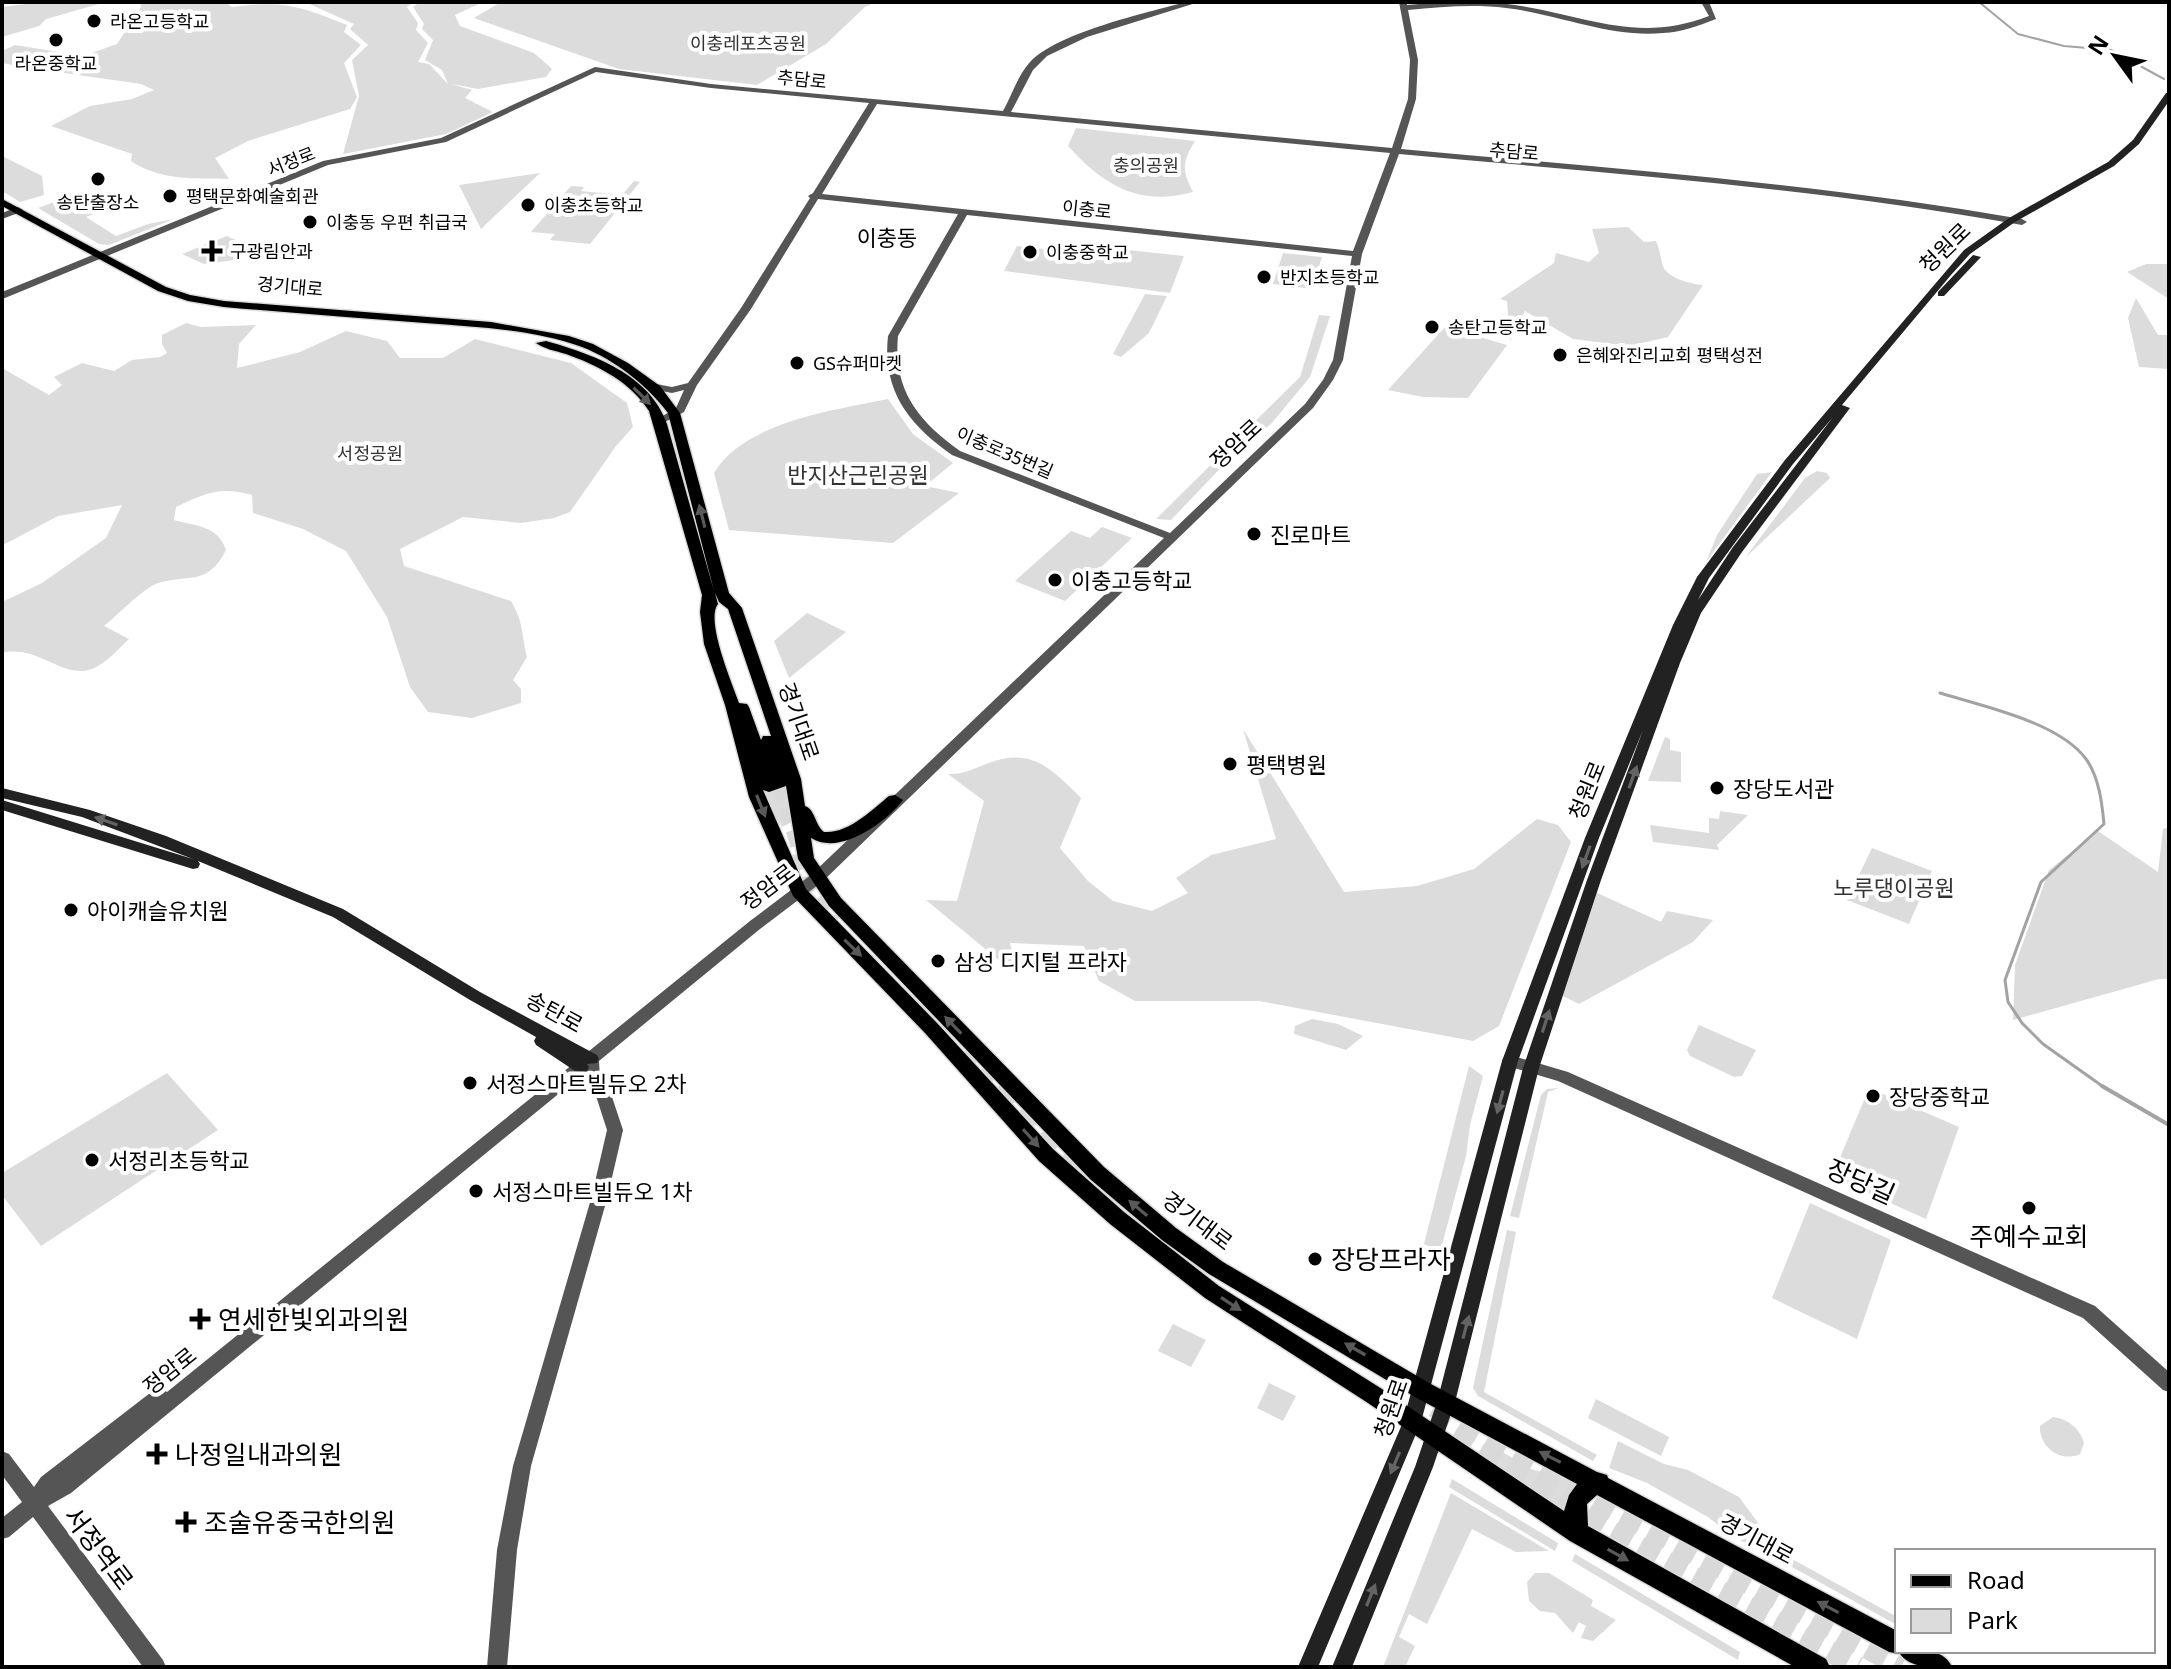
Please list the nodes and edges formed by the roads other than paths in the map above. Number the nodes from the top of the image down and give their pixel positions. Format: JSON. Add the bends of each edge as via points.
{"nodes":[{"id":1,"x":1195,"y":2,"type":"edge"},
{"id":2,"x":1705,"y":2,"type":"edge"},
{"id":3,"x":1403,"y":5,"type":"edge"},
{"id":4,"x":595,"y":69,"type":"joint"},
{"id":5,"x":2169,"y":95,"type":"edge"},
{"id":6,"x":874,"y":102,"type":"junction"},
{"id":7,"x":2169,"y":110,"type":"edge"},
{"id":8,"x":1006,"y":114,"type":"junction"},
{"id":9,"x":1395,"y":153,"type":"junction"},
{"id":10,"x":813,"y":196,"type":"junction"},
{"id":11,"x":2,"y":202,"type":"edge"},
{"id":12,"x":1922,"y":208,"type":"junction"},
{"id":13,"x":964,"y":212,"type":"junction"},
{"id":14,"x":7,"y":213,"type":"edge"},
{"id":15,"x":1976,"y":213,"type":"junction"},
{"id":16,"x":2017,"y":220,"type":"junction"},
{"id":17,"x":1990,"y":236,"type":"junction"},
{"id":18,"x":1357,"y":254,"type":"junction"},
{"id":19,"x":94,"y":258,"type":"junction"},
{"id":20,"x":2,"y":284,"type":"edge"},
{"id":21,"x":14,"y":291,"type":"junction"},
{"id":22,"x":2,"y":296,"type":"edge"},
{"id":23,"x":692,"y":385,"type":"junction"},
{"id":24,"x":651,"y":386,"type":"junction"},
{"id":25,"x":674,"y":413,"type":"junction"},
{"id":26,"x":661,"y":420,"type":"junction"},
{"id":27,"x":1171,"y":537,"type":"junction"},
{"id":28,"x":715,"y":594,"type":"junction"},
{"id":29,"x":781,"y":783,"type":"junction"},
{"id":30,"x":4,"y":799,"type":"edge"},
{"id":31,"x":895,"y":800,"type":"junction"},
{"id":32,"x":817,"y":878,"type":"junction"},
{"id":33,"x":799,"y":892,"type":"junction"},
{"id":34,"x":582,"y":1060,"type":"junction"},
{"id":35,"x":1510,"y":1061,"type":"junction"},
{"id":36,"x":1531,"y":1068,"type":"junction"},
{"id":37,"x":2169,"y":1384,"type":"edge"},
{"id":38,"x":1422,"y":1390,"type":"junction"},
{"id":39,"x":1446,"y":1402,"type":"junction"},
{"id":40,"x":1412,"y":1422,"type":"junction"},
{"id":41,"x":1435,"y":1437,"type":"junction"},
{"id":42,"x":2,"y":1460,"type":"edge"},
{"id":43,"x":1599,"y":1482,"type":"junction"},
{"id":44,"x":34,"y":1504,"type":"junction"},
{"id":45,"x":2,"y":1530,"type":"edge"},
{"id":46,"x":1578,"y":1533,"type":"junction"},
{"id":47,"x":1895,"y":1643,"type":"edge"},
{"id":48,"x":1914,"y":1653,"type":"edge"},
{"id":49,"x":156,"y":1667,"type":"edge"},
{"id":50,"x":497,"y":1667,"type":"edge"},
{"id":51,"x":1308,"y":1667,"type":"edge"},
{"id":52,"x":1342,"y":1667,"type":"edge"},
{"id":53,"x":1818,"y":1667,"type":"edge"},
{"id":54,"x":1940,"y":1667,"type":"edge"}],
"edges":[{"from":1,"to":8,"type":"street","via":[[1116,24],[1034,63]]},
{"from":2,"to":3,"type":"street","via":[[1713,17],[1654,33],[1508,6]]},
{"from":3,"to":9,"type":"street","via":[[1414,60],[1412,99]]},
{"from":4,"to":6,"type":"street","name":"추담로","via":[[653,80]]},
{"from":4,"to":19,"type":"street","name":"서정로","via":[[443,140],[326,163]]},
{"from":5,"to":16,"type":"main road","name":"청원로","via":[[2136,142],[2111,164]]},
{"from":6,"to":8,"type":"street","name":"추담로"},
{"from":6,"to":10,"type":"street"},
{"from":7,"to":16,"type":"main road","name":"청원로","via":[[2126,161]]},
{"from":8,"to":9,"type":"street","name":"추담로"},
{"from":9,"to":12,"type":"street","name":"추담로"},
{"from":9,"to":15,"type":"street","name":"추담로","via":[[1834,194]]},
{"from":9,"to":18,"type":"street","name":"정암로"},
{"from":10,"to":13,"type":"street","name":"이충로"},
{"from":10,"to":23,"type":"street","via":[[746,309]]},
{"from":11,"to":14,"type":"main road","name":"경기대로"},
{"from":12,"to":16,"type":"street","name":"추담로"},
{"from":12,"to":17,"type":"street","via":[[1977,221]]},
{"from":13,"to":18,"type":"street","name":"이충로"},
{"from":13,"to":27,"type":"street","name":"이충로35번길","via":[[893,336],[892,375],[917,421],[956,453]]},
{"from":14,"to":19,"type":"main road","name":"경기대로"},
{"from":15,"to":16,"type":"street","name":"추담로"},
{"from":15,"to":16,"type":"street"},
{"from":16,"to":17,"type":"main road","name":"청원로"},
{"from":36,"to":16,"type":"main road","name":"청원로","one_way":true,"via":[[1594,880],[1695,613],[1846,407],[1928,308]]},
{"from":17,"to":35,"type":"main road","name":"청원로","one_way":true,"via":[[1948,273],[1844,395],[1703,577],[1592,838]]},
{"from":18,"to":27,"type":"street","name":"정암로","via":[[1338,360],[1328,380],[1302,412]]},
{"from":19,"to":21,"type":"street","name":"서정로"},
{"from":19,"to":24,"type":"main road","name":"경기대로","via":[[171,293],[214,303],[491,325],[565,338],[615,359]]},
{"from":19,"to":26,"type":"main road","name":"경기대로","one_way":true,"via":[[142,291],[198,308],[541,342],[613,372],[651,404]]},
{"from":20,"to":21,"type":"street"},
{"from":21,"to":22,"type":"street","name":"서정로"},
{"from":23,"to":24,"type":"street","via":[[672,390]]},
{"from":23,"to":25,"type":"street"},
{"from":24,"to":25,"type":"main road","name":"경기대로"},
{"from":25,"to":26,"type":"street"},
{"from":28,"to":25,"type":"main road","name":"경기대로","one_way":true},
{"from":26,"to":28,"type":"main road","name":"경기대로"},
{"from":27,"to":31,"type":"street","name":"정암로"},
{"from":28,"to":29,"type":"main road","name":"경기대로","via":[[725,657]]},
{"from":28,"to":29,"type":"main road","name":"경기대로","via":[[735,608]]},
{"from":28,"to":33,"type":"main road","name":"경기대로","one_way":true,"via":[[707,612],[711,644],[757,797]]},
{"from":29,"to":31,"type":"main road","via":[[812,831],[824,838],[852,833]]},
{"from":29,"to":32,"type":"main road","name":"경기대로"},
{"from":30,"to":34,"type":"main road","name":"송탄로","via":[[289,900],[469,1003]]},
{"from":31,"to":32,"type":"street","name":"정암로"},
{"from":32,"to":33,"type":"street","name":"정암로"},
{"from":38,"to":32,"type":"main road","name":"경기대로","one_way":true,"via":[[1216,1268],[1169,1234],[1097,1173]]},
{"from":33,"to":34,"type":"street","name":"정암로"},
{"from":33,"to":40,"type":"main road","name":"경기대로","one_way":true,"via":[[1046,1155],[1117,1218],[1212,1292]]},
{"from":34,"to":44,"type":"street","name":"정암로","via":[[64,1487]]},
{"from":34,"to":50,"type":"street","name":"송탄로","via":[[603,1094],[615,1130],[522,1466],[507,1550]]},
{"from":35,"to":36,"type":"street","name":"장당길"},
{"from":35,"to":38,"type":"main road","name":"청원로","one_way":true},
{"from":36,"to":37,"type":"street","name":"장당길","via":[[1562,1076],[2089,1312]]},
{"from":39,"to":36,"type":"main road","name":"청원로","one_way":true},
{"from":38,"to":39,"type":"main road","name":"경기대로"},
{"from":38,"to":40,"type":"main road","name":"청원로"},
{"from":39,"to":41,"type":"main road","name":"청원로"},
{"from":43,"to":39,"type":"main road","name":"경기대로","one_way":true},
{"from":40,"to":41,"type":"main road","name":"경기대로"},
{"from":40,"to":51,"type":"main road","name":"청원로","one_way":true},
{"from":41,"to":46,"type":"main road","name":"경기대로"},
{"from":52,"to":41,"type":"main road","name":"청원로","one_way":true},
{"from":42,"to":44,"type":"street","name":"서정역로"},
{"from":43,"to":46,"type":"main road","via":[[1585,1488],[1576,1501]]},
{"from":47,"to":43,"type":"main road","name":"경기대로","one_way":true},
{"from":44,"to":45,"type":"street","name":"정암로"},
{"from":44,"to":49,"type":"street","name":"서정역로"},
{"from":46,"to":53,"type":"main road","name":"경기대로","one_way":true},
{"from":48,"to":54,"type":"main road"}]}
